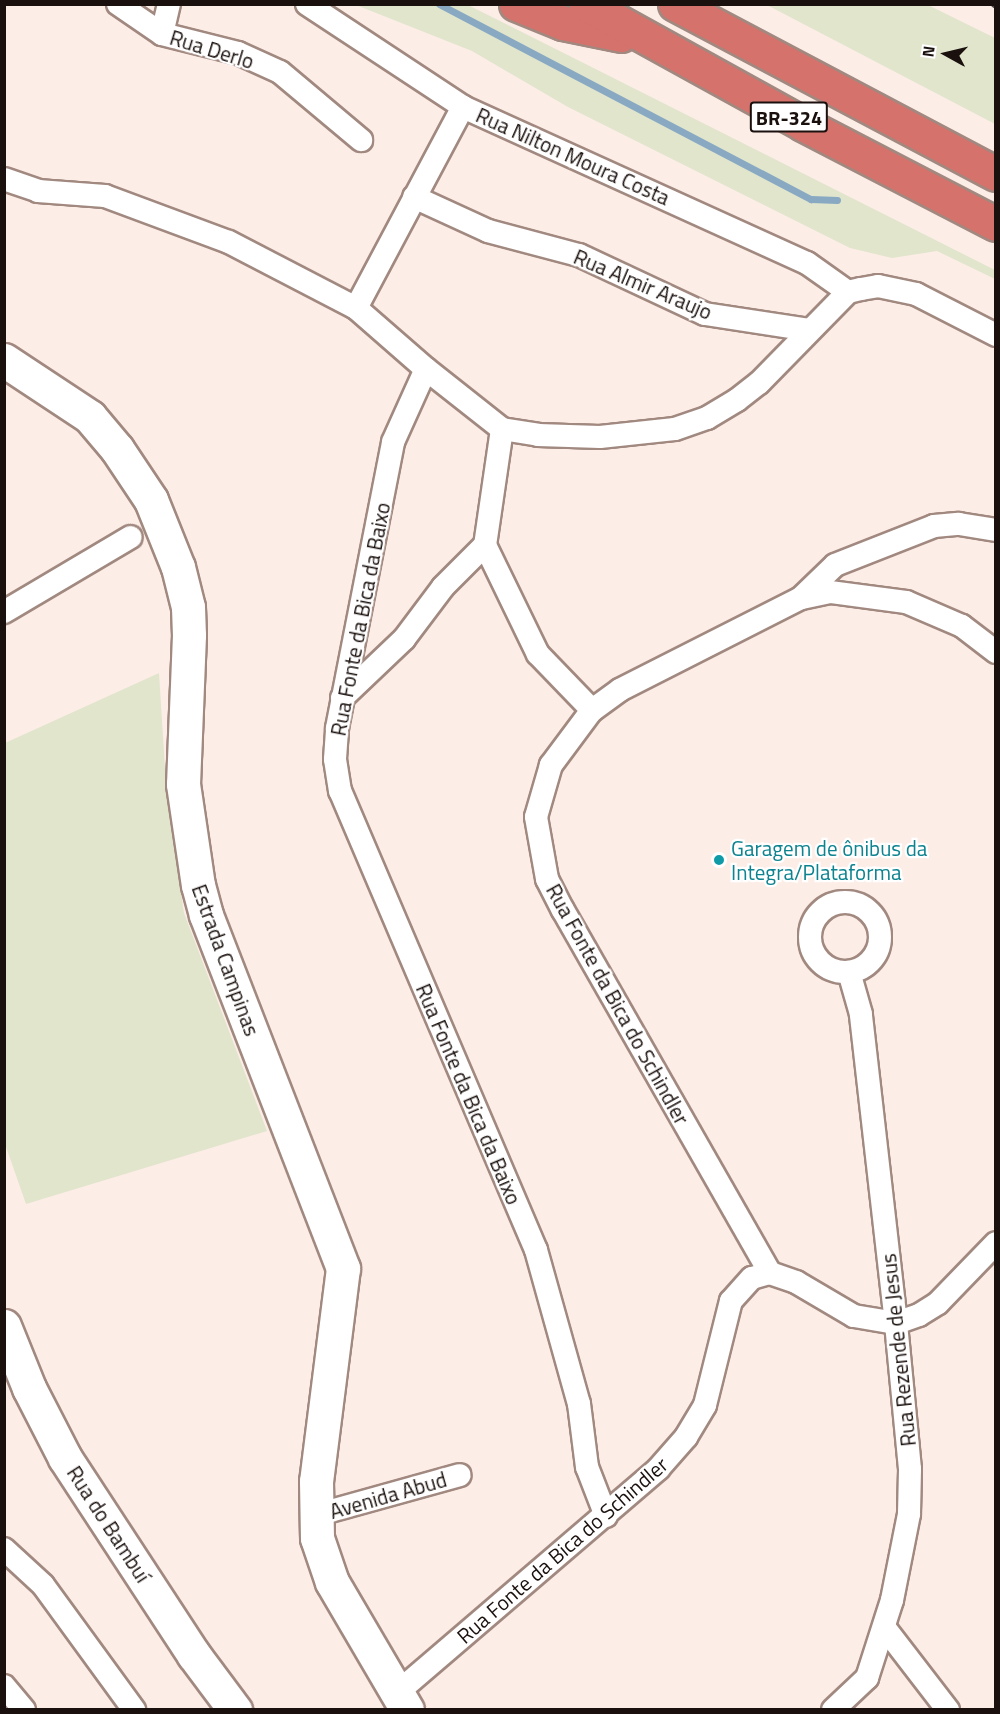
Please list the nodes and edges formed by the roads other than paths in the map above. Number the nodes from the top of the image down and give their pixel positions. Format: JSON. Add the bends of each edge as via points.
{"nodes":[{"id":1,"x":118,"y":4,"type":"edge"},
{"id":2,"x":169,"y":4,"type":"edge"},
{"id":3,"x":307,"y":4,"type":"edge"},
{"id":4,"x":516,"y":4,"type":"edge"},
{"id":5,"x":586,"y":4,"type":"edge"},
{"id":6,"x":675,"y":4,"type":"edge"},
{"id":7,"x":162,"y":34,"type":"junction"},
{"id":8,"x":651,"y":42,"type":"junction"},
{"id":9,"x":463,"y":107,"type":"junction"},
{"id":10,"x":361,"y":140,"type":"dead end"},
{"id":11,"x":996,"y":174,"type":"edge"},
{"id":12,"x":4,"y":179,"type":"edge"},
{"id":13,"x":414,"y":197,"type":"junction"},
{"id":14,"x":996,"y":224,"type":"edge"},
{"id":15,"x":848,"y":292,"type":"junction"},
{"id":16,"x":356,"y":308,"type":"junction"},
{"id":17,"x":809,"y":330,"type":"junction"},
{"id":18,"x":996,"y":335,"type":"edge"},
{"id":19,"x":4,"y":360,"type":"edge"},
{"id":20,"x":426,"y":369,"type":"junction"},
{"id":21,"x":502,"y":429,"type":"junction"},
{"id":22,"x":996,"y":530,"type":"edge"},
{"id":23,"x":130,"y":537,"type":"dead end"},
{"id":24,"x":485,"y":545,"type":"junction"},
{"id":25,"x":801,"y":598,"type":"junction"},
{"id":26,"x":4,"y":612,"type":"edge"},
{"id":27,"x":996,"y":652,"type":"edge"},
{"id":28,"x":342,"y":698,"type":"junction"},
{"id":29,"x":591,"y":710,"type":"junction"},
{"id":30,"x":849,"y":972,"type":"dead end"},
{"id":31,"x":996,"y":1243,"type":"edge"},
{"id":32,"x":770,"y":1273,"type":"junction"},
{"id":33,"x":896,"y":1323,"type":"junction"},
{"id":34,"x":4,"y":1326,"type":"edge"},
{"id":35,"x":460,"y":1475,"type":"dead end"},
{"id":36,"x":316,"y":1515,"type":"junction"},
{"id":37,"x":606,"y":1516,"type":"junction"},
{"id":38,"x":4,"y":1549,"type":"edge"},
{"id":39,"x":884,"y":1627,"type":"junction"},
{"id":40,"x":4,"y":1686,"type":"edge"},
{"id":41,"x":402,"y":1701,"type":"edge"},
{"id":42,"x":24,"y":1710,"type":"edge"},
{"id":43,"x":134,"y":1710,"type":"edge"},
{"id":44,"x":235,"y":1710,"type":"edge"},
{"id":45,"x":832,"y":1710,"type":"edge"},
{"id":46,"x":948,"y":1710,"type":"edge"}],
"edges":[{"from":1,"to":7,"type":"street","name":"Rua Derlo"},
{"from":2,"to":7,"type":"street"},
{"from":3,"to":9,"type":"street","name":"Rua Nilton Moura Costa"},
{"from":4,"to":8,"type":"highway","via":[[563,23]]},
{"from":5,"to":8,"type":"highway","number":"BR-324"},
{"from":6,"to":11,"type":"highway","number":"BR-324"},
{"from":7,"to":10,"type":"street","name":"Rua Derlo","via":[[238,53],[280,72]]},
{"from":8,"to":14,"type":"highway","number":"BR-324"},
{"from":9,"to":13,"type":"street"},
{"from":9,"to":15,"type":"street","name":"Rua Nilton Moura Costa","via":[[807,263]]},
{"from":12,"to":16,"type":"street","via":[[38,191],[105,196],[209,234]]},
{"from":13,"to":16,"type":"street"},
{"from":13,"to":17,"type":"street","name":"Rua Almir Araujo","via":[[488,231],[579,255],[705,314]]},
{"from":15,"to":17,"type":"street"},
{"from":15,"to":18,"type":"street","via":[[878,286],[897,288]]},
{"from":16,"to":20,"type":"street"},
{"from":17,"to":21,"type":"street","via":[[759,383],[737,400],[707,418],[675,429],[600,437],[538,435]]},
{"from":19,"to":36,"type":"main road","name":"Estrada Campinas","via":[[90,417],[151,500],[178,567],[189,635],[183,784],[198,885],[206,915],[343,1268]]},
{"from":20,"to":21,"type":"street"},
{"from":20,"to":28,"type":"street","name":"Rua Fonte da Bica da Baixo","via":[[393,442]]},
{"from":21,"to":24,"type":"street"},
{"from":22,"to":25,"type":"street","via":[[959,524],[934,526],[835,565]]},
{"from":23,"to":26,"type":"street"},
{"from":24,"to":28,"type":"street","via":[[443,587],[404,639]]},
{"from":24,"to":29,"type":"street","via":[[538,654]]},
{"from":25,"to":27,"type":"street","name":"Rua Fonte da Bica do Schindler","via":[[830,592],[906,602],[962,626]]},
{"from":25,"to":29,"type":"street","name":"Rua Fonte da Bica do Schindler","via":[[621,690]]},
{"from":28,"to":37,"type":"street","name":"Rua Fonte da Bica da Baixo","via":[[335,759],[340,791],[536,1250],[579,1404],[587,1467]]},
{"from":29,"to":32,"type":"street","name":"Rua Fonte da Bica do Schindler","via":[[562,747],[543,787],[536,818],[547,879]]},
{"from":30,"to":33,"type":"street","name":"Rua Rezende de Jesus","via":[[861,1014]]},
{"from":31,"to":33,"type":"street","via":[[938,1303],[919,1316]]},
{"from":32,"to":33,"type":"street","via":[[796,1282],[854,1316]]},
{"from":32,"to":37,"type":"street","name":"Rua Fonte da Bica do Schindler","via":[[752,1278],[731,1301],[705,1405],[686,1437]]},
{"from":33,"to":39,"type":"street","name":"Rua Rezende de Jesus","via":[[910,1469],[909,1515]]},
{"from":34,"to":44,"type":"main road","name":"Rua do Bambuí","via":[[29,1388],[65,1458],[194,1655]]},
{"from":35,"to":36,"type":"street","name":"Avenida Abud"},
{"from":36,"to":41,"type":"main road","name":"Estrada Campinas","via":[[317,1538],[332,1582]]},
{"from":37,"to":41,"type":"street","name":"Rua Fonte da Bica do Schindler"},
{"from":38,"to":43,"type":"street","via":[[42,1586]]},
{"from":39,"to":45,"type":"street","name":"Rua Rezende de Jesus","via":[[867,1678]]},
{"from":39,"to":46,"type":"street"},
{"from":40,"to":42,"type":"street"}]}
